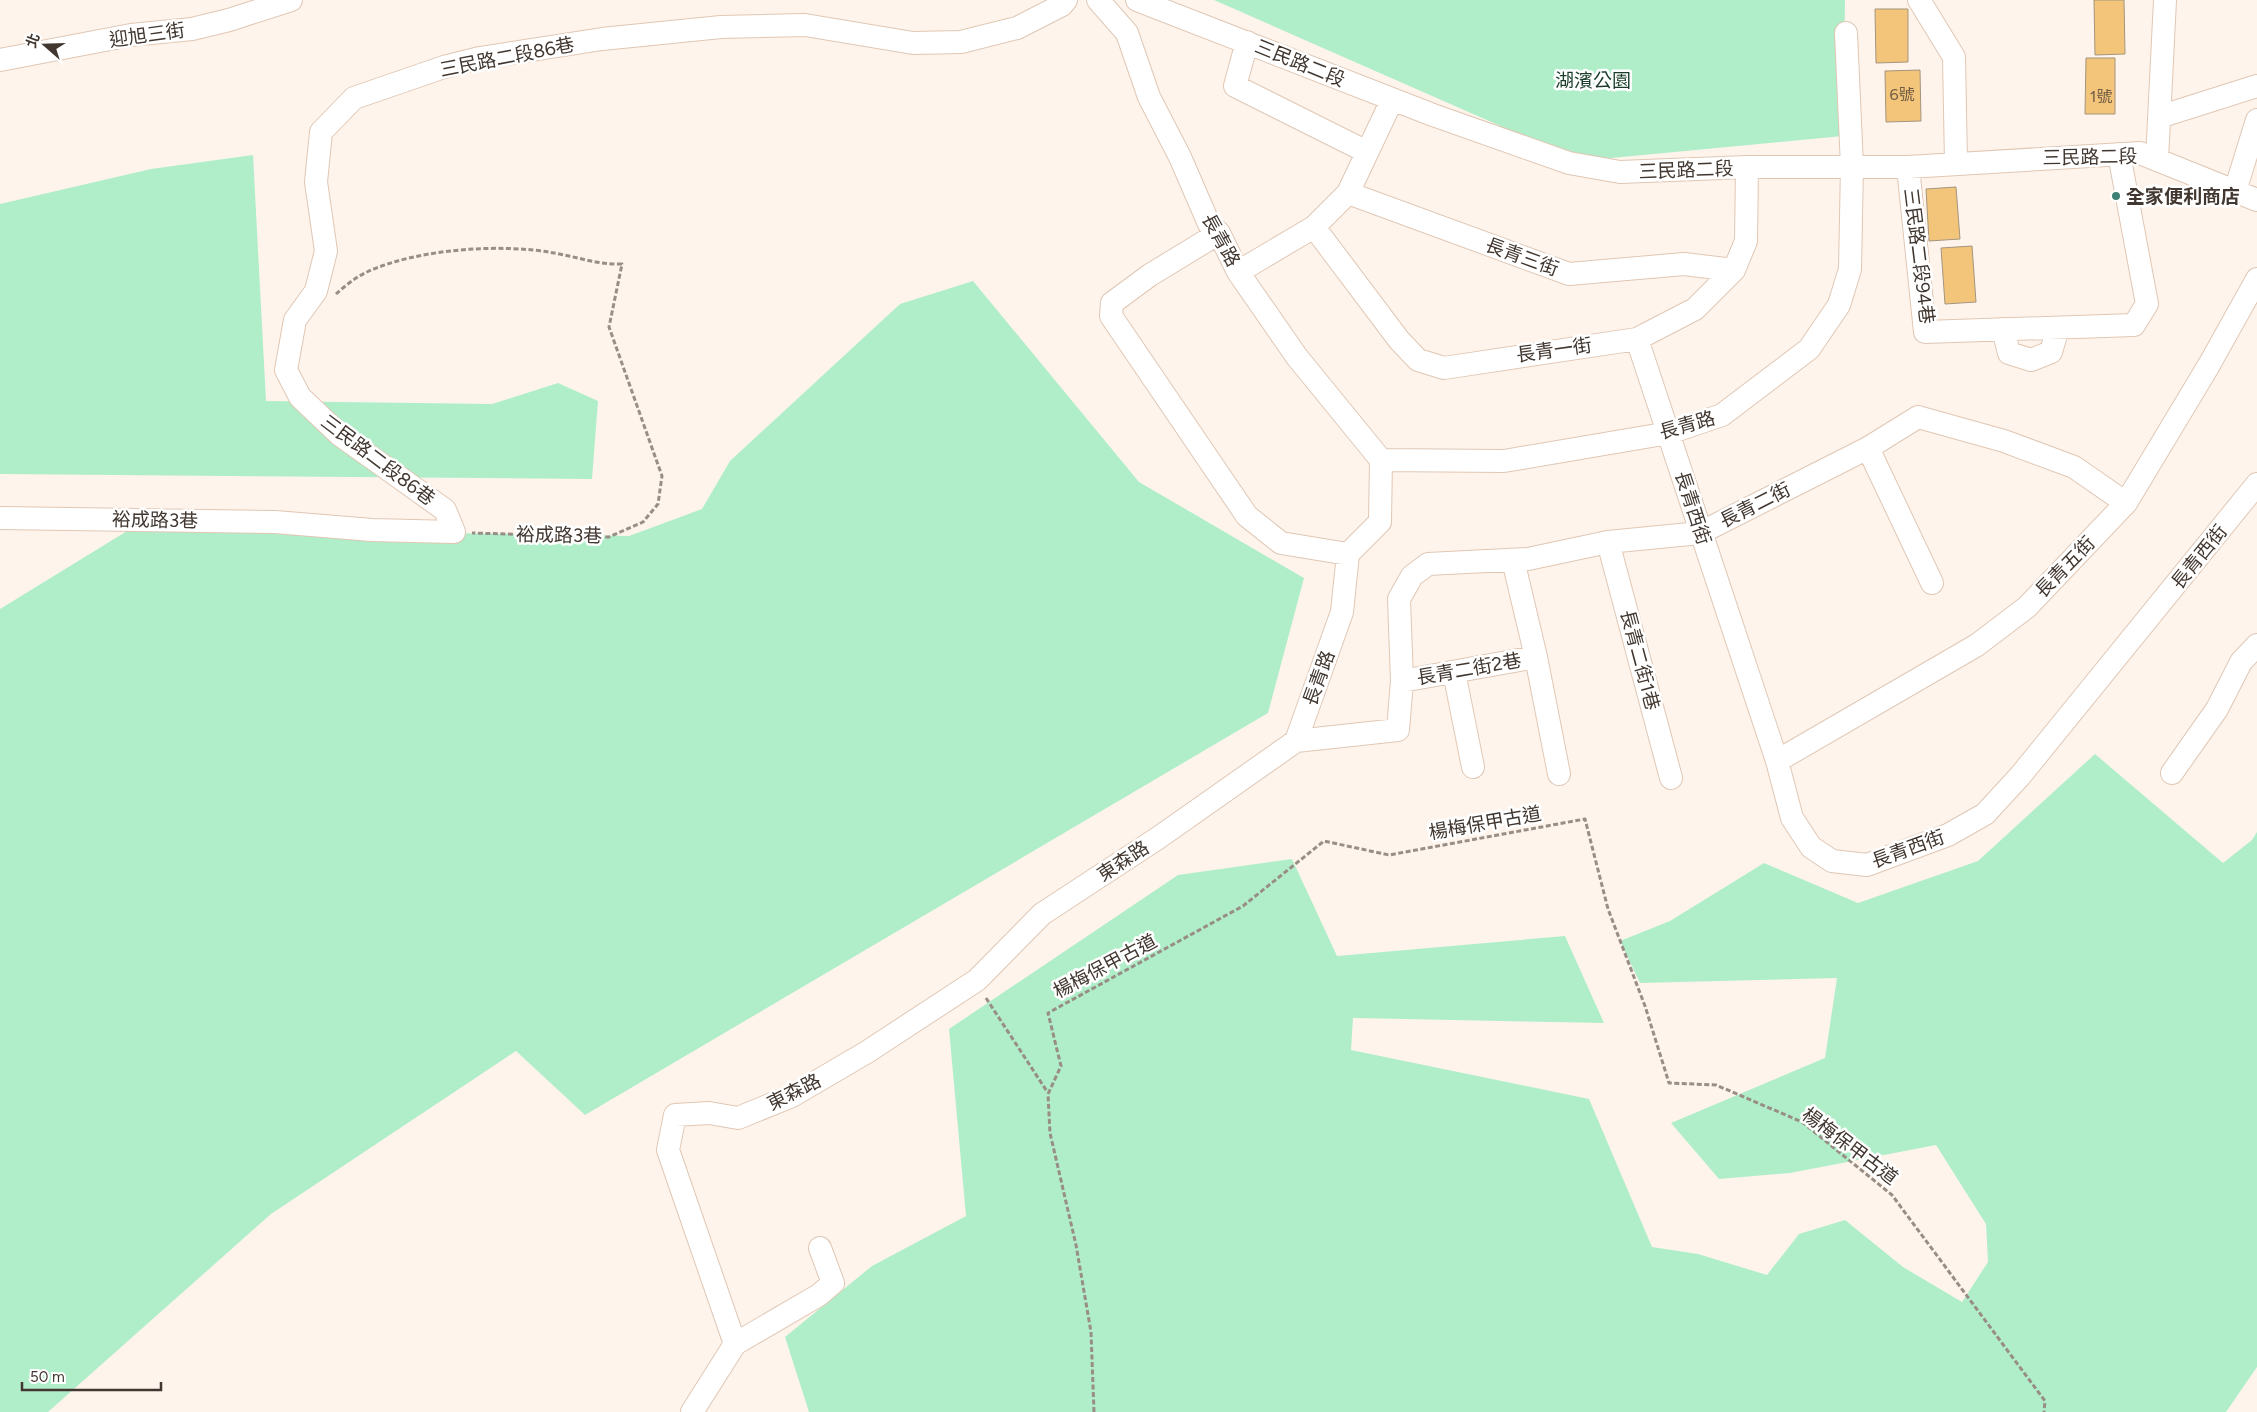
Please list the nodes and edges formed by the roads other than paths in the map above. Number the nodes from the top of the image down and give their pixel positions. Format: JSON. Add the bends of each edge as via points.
{"nodes":[{"id":1,"x":291,"y":0,"type":"edge"},
{"id":2,"x":1066,"y":0,"type":"edge"},
{"id":3,"x":1098,"y":0,"type":"edge"},
{"id":4,"x":1137,"y":0,"type":"edge"},
{"id":5,"x":1918,"y":0,"type":"edge"},
{"id":6,"x":2164,"y":0,"type":"edge"},
{"id":7,"x":1846,"y":33,"type":"dead end"},
{"id":8,"x":1248,"y":42,"type":"junction"},
{"id":9,"x":0,"y":60,"type":"edge"},
{"id":10,"x":2257,"y":86,"type":"edge"},
{"id":11,"x":1392,"y":100,"type":"junction"},
{"id":12,"x":2159,"y":117,"type":"junction"},
{"id":13,"x":2257,"y":120,"type":"edge"},
{"id":14,"x":1367,"y":152,"type":"junction"},
{"id":15,"x":2119,"y":154,"type":"junction"},
{"id":16,"x":2157,"y":160,"type":"junction"},
{"id":17,"x":1956,"y":163,"type":"junction"},
{"id":18,"x":1852,"y":166,"type":"junction"},
{"id":19,"x":1908,"y":167,"type":"junction"},
{"id":20,"x":1747,"y":168,"type":"junction"},
{"id":21,"x":2235,"y":191,"type":"junction"},
{"id":22,"x":1348,"y":193,"type":"junction"},
{"id":23,"x":2257,"y":200,"type":"edge"},
{"id":24,"x":1314,"y":227,"type":"junction"},
{"id":25,"x":1219,"y":233,"type":"junction"},
{"id":26,"x":1734,"y":270,"type":"junction"},
{"id":27,"x":1238,"y":272,"type":"junction"},
{"id":28,"x":2257,"y":279,"type":"edge"},
{"id":29,"x":2058,"y":328,"type":"junction"},
{"id":30,"x":2003,"y":329,"type":"junction"},
{"id":31,"x":1637,"y":339,"type":"junction"},
{"id":32,"x":1669,"y":433,"type":"junction"},
{"id":33,"x":1868,"y":448,"type":"junction"},
{"id":34,"x":1381,"y":460,"type":"junction"},
{"id":35,"x":2257,"y":484,"type":"edge"},
{"id":36,"x":2126,"y":503,"type":"junction"},
{"id":37,"x":0,"y":518,"type":"edge"},
{"id":38,"x":454,"y":532,"type":"joint"},
{"id":39,"x":1700,"y":533,"type":"junction"},
{"id":40,"x":1608,"y":542,"type":"junction"},
{"id":41,"x":1348,"y":554,"type":"junction"},
{"id":42,"x":1512,"y":560,"type":"junction"},
{"id":43,"x":1932,"y":583,"type":"dead end"},
{"id":44,"x":2257,"y":645,"type":"edge"},
{"id":45,"x":1536,"y":657,"type":"junction"},
{"id":46,"x":1454,"y":672,"type":"junction"},
{"id":47,"x":1402,"y":681,"type":"junction"},
{"id":48,"x":1296,"y":741,"type":"junction"},
{"id":49,"x":1777,"y":761,"type":"junction"},
{"id":50,"x":1473,"y":767,"type":"dead end"},
{"id":51,"x":2172,"y":772,"type":"dead end"},
{"id":52,"x":1559,"y":774,"type":"dead end"},
{"id":53,"x":1671,"y":778,"type":"dead end"},
{"id":54,"x":820,"y":1248,"type":"dead end"},
{"id":55,"x":735,"y":1344,"type":"junction"},
{"id":56,"x":692,"y":1412,"type":"edge"}],
"edges":[{"from":1,"to":9,"type":"street","name":"迎旭三街","via":[[192,29],[131,35]]},
{"from":2,"to":38,"type":"street","name":"三民路二段86巷","via":[[1017,28],[961,42],[913,43],[805,26],[722,27],[593,40],[480,58],[354,98],[321,132],[316,182],[326,252],[316,291],[295,320],[286,370],[300,398],[340,436],[444,510]]},
{"from":3,"to":25,"type":"street","name":"長青路","via":[[1127,33],[1149,97],[1209,224]]},
{"from":4,"to":8,"type":"street","name":"三民路二段"},
{"from":5,"to":17,"type":"street","via":[[1954,57]]},
{"from":6,"to":12,"type":"street"},
{"from":7,"to":18,"type":"street","name":"長青路"},
{"from":8,"to":11,"type":"street","name":"三民路二段"},
{"from":8,"to":14,"type":"street","via":[[1235,86]]},
{"from":10,"to":12,"type":"street"},
{"from":11,"to":14,"type":"street"},
{"from":11,"to":20,"type":"street","name":"三民路二段","via":[[1578,164],[1620,172]]},
{"from":12,"to":16,"type":"street"},
{"from":13,"to":21,"type":"street"},
{"from":14,"to":22,"type":"street"},
{"from":15,"to":16,"type":"street","name":"三民路二段","via":[[2140,154]]},
{"from":15,"to":17,"type":"street","name":"三民路二段"},
{"from":15,"to":29,"type":"street","name":"三民路二段94巷","via":[[2147,304],[2134,325]]},
{"from":16,"to":21,"type":"street","name":"三民路二段"},
{"from":17,"to":19,"type":"street","name":"三民路二段"},
{"from":18,"to":19,"type":"street","name":"三民路二段"},
{"from":18,"to":20,"type":"street","name":"三民路二段"},
{"from":18,"to":32,"type":"street","name":"長青路","via":[[1850,268],[1839,305],[1809,349],[1722,415]]},
{"from":19,"to":30,"type":"street","name":"三民路二段94巷","via":[[1925,332]]},
{"from":20,"to":26,"type":"street","name":"長青一街","via":[[1746,241]]},
{"from":21,"to":23,"type":"street","name":"三民路二段"},
{"from":22,"to":24,"type":"street"},
{"from":22,"to":26,"type":"street","name":"長青三街","via":[[1569,274],[1684,264]]},
{"from":24,"to":27,"type":"street"},
{"from":24,"to":31,"type":"street","name":"長青一街","via":[[1399,340],[1418,360],[1444,368]]},
{"from":25,"to":27,"type":"street","name":"長青路"},
{"from":25,"to":41,"type":"street","via":[[1150,275],[1112,303],[1112,316],[1246,516],[1281,543]]},
{"from":26,"to":31,"type":"street","name":"長青一街","via":[[1695,309]]},
{"from":27,"to":34,"type":"street","name":"長青路","via":[[1297,357]]},
{"from":28,"to":36,"type":"street","name":"長青五街"},
{"from":29,"to":30,"type":"street","name":"三民路二段94巷"},
{"from":29,"to":30,"type":"street","via":[[2051,352],[2031,360],[2009,353]]},
{"from":31,"to":32,"type":"street","name":"長青西街"},
{"from":32,"to":34,"type":"street","name":"長青路","via":[[1504,461]]},
{"from":32,"to":39,"type":"street","name":"長青西街"},
{"from":33,"to":36,"type":"street","name":"長青二街","via":[[1918,416],[2004,441],[2074,467]]},
{"from":33,"to":39,"type":"street","name":"長青二街"},
{"from":33,"to":43,"type":"street"},
{"from":34,"to":41,"type":"street","via":[[1380,522]]},
{"from":35,"to":49,"type":"street","name":"長青西街","via":[[2020,776],[1985,814],[1948,835],[1866,865],[1832,861],[1811,848],[1792,818]]},
{"from":36,"to":49,"type":"street","name":"長青五街","via":[[2027,607],[1977,645]]},
{"from":37,"to":38,"type":"street","name":"裕成路3巷","via":[[275,522],[372,530]]},
{"from":39,"to":40,"type":"street","name":"長青二街"},
{"from":39,"to":49,"type":"street","name":"長青西街"},
{"from":40,"to":42,"type":"street","name":"長青二街","via":[[1528,560]]},
{"from":40,"to":53,"type":"street","name":"長青二街1巷"},
{"from":41,"to":48,"type":"street","name":"長青路","via":[[1342,612]]},
{"from":42,"to":45,"type":"street","name":"長青二街2巷"},
{"from":42,"to":47,"type":"street","name":"長青二街","via":[[1428,564],[1412,576],[1399,599]]},
{"from":44,"to":51,"type":"street","via":[[2241,662],[2217,709]]},
{"from":45,"to":46,"type":"street","name":"長青二街2巷"},
{"from":45,"to":52,"type":"street","name":"長青二街2巷"},
{"from":46,"to":47,"type":"street","name":"長青二街2巷"},
{"from":46,"to":50,"type":"street"},
{"from":47,"to":48,"type":"street","via":[[1398,730]]},
{"from":48,"to":55,"type":"street","name":"東森路","via":[[1042,914],[977,980],[867,1052],[792,1096],[738,1118],[709,1113],[675,1115],[668,1150]]},
{"from":54,"to":55,"type":"street","via":[[833,1283],[819,1295]]},
{"from":55,"to":56,"type":"street"}]}
